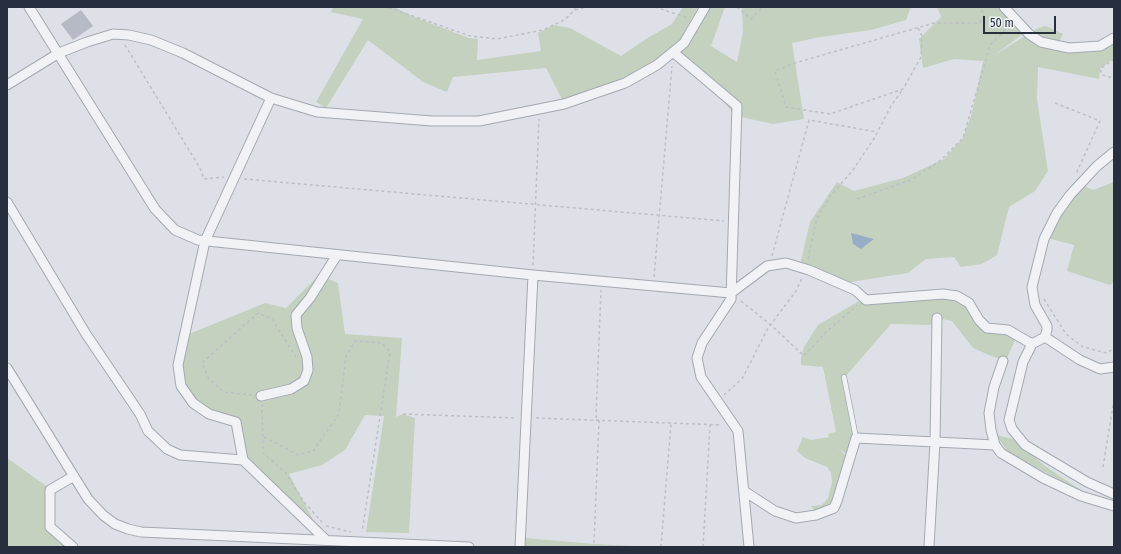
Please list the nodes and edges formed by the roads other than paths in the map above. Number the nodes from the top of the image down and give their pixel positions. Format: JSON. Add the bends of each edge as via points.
{"nodes":[{"id":1,"x":29,"y":7,"type":"edge"},
{"id":2,"x":705,"y":7,"type":"edge"},
{"id":3,"x":1004,"y":7,"type":"edge"},
{"id":4,"x":1114,"y":38,"type":"edge"},
{"id":5,"x":673,"y":52,"type":"junction"},
{"id":6,"x":59,"y":53,"type":"junction"},
{"id":7,"x":7,"y":85,"type":"edge"},
{"id":8,"x":271,"y":98,"type":"junction"},
{"id":9,"x":1114,"y":152,"type":"edge"},
{"id":10,"x":7,"y":202,"type":"edge"},
{"id":11,"x":205,"y":241,"type":"junction"},
{"id":12,"x":338,"y":255,"type":"junction"},
{"id":13,"x":533,"y":275,"type":"junction"},
{"id":14,"x":731,"y":293,"type":"junction"},
{"id":15,"x":937,"y":318,"type":"dead end"},
{"id":16,"x":1045,"y":337,"type":"junction"},
{"id":17,"x":1032,"y":344,"type":"junction"},
{"id":18,"x":1003,"y":361,"type":"dead end"},
{"id":19,"x":1114,"y":367,"type":"edge"},
{"id":20,"x":7,"y":368,"type":"edge"},
{"id":21,"x":844,"y":377,"type":"dead end"},
{"id":22,"x":261,"y":396,"type":"road end"},
{"id":23,"x":856,"y":438,"type":"junction"},
{"id":24,"x":935,"y":442,"type":"junction"},
{"id":25,"x":995,"y":445,"type":"junction"},
{"id":26,"x":243,"y":460,"type":"junction"},
{"id":27,"x":74,"y":476,"type":"junction"},
{"id":28,"x":744,"y":492,"type":"junction"},
{"id":29,"x":1114,"y":494,"type":"edge"},
{"id":30,"x":1114,"y":506,"type":"edge"},
{"id":31,"x":326,"y":540,"type":"junction"},
{"id":32,"x":73,"y":547,"type":"edge"},
{"id":33,"x":469,"y":547,"type":"edge"},
{"id":34,"x":520,"y":547,"type":"edge"},
{"id":35,"x":749,"y":547,"type":"edge"},
{"id":36,"x":929,"y":547,"type":"edge"}],
"edges":[{"from":1,"to":6,"type":"street"},
{"from":2,"to":5,"type":"street","via":[[684,43]]},
{"from":3,"to":4,"type":"street","via":[[1029,34],[1041,42],[1069,48],[1100,46]]},
{"from":5,"to":8,"type":"street","via":[[657,65],[625,83],[592,96],[479,121],[317,112]]},
{"from":5,"to":14,"type":"street","via":[[737,106]]},
{"from":6,"to":7,"type":"street"},
{"from":6,"to":8,"type":"street","via":[[113,34],[151,40],[183,53]]},
{"from":6,"to":11,"type":"street","via":[[154,209],[175,230]]},
{"from":8,"to":11,"type":"street"},
{"from":9,"to":16,"type":"street","via":[[1070,194],[1044,239],[1032,287],[1035,305],[1047,326]]},
{"from":10,"to":26,"type":"street","via":[[86,334],[140,414],[148,431],[167,449],[180,455]]},
{"from":11,"to":12,"type":"street"},
{"from":11,"to":26,"type":"street","via":[[178,365],[182,386],[193,403],[209,414],[236,422]]},
{"from":12,"to":13,"type":"street"},
{"from":12,"to":22,"type":"street","via":[[296,315],[297,328],[307,357],[304,381],[291,390]]},
{"from":13,"to":14,"type":"street"},
{"from":13,"to":34,"type":"street"},
{"from":14,"to":17,"type":"street","via":[[770,265],[786,263],[855,290],[866,300],[943,294],[957,296],[969,302],[979,320],[987,328],[1008,330]]},
{"from":14,"to":28,"type":"street","via":[[724,312],[702,343],[697,358],[701,377],[738,431]]},
{"from":15,"to":24,"type":"street"},
{"from":16,"to":17,"type":"street"},
{"from":16,"to":19,"type":"street","via":[[1080,360],[1100,369]]},
{"from":17,"to":29,"type":"street","via":[[1023,362],[1012,403],[1012,429],[1025,445],[1057,466]]},
{"from":18,"to":25,"type":"street","via":[[989,413]]},
{"from":20,"to":27,"type":"street"},
{"from":21,"to":23,"type":"lane"},
{"from":23,"to":24,"type":"street"},
{"from":23,"to":28,"type":"street","via":[[834,508],[816,516],[796,518],[775,511]]},
{"from":24,"to":25,"type":"street"},
{"from":24,"to":36,"type":"street"},
{"from":25,"to":30,"type":"street","via":[[1001,453],[1043,478],[1080,496]]},
{"from":26,"to":31,"type":"street"},
{"from":27,"to":31,"type":"street","via":[[88,499],[103,515],[128,529],[141,532]]},
{"from":27,"to":32,"type":"street","via":[[50,490],[50,527]]},
{"from":28,"to":35,"type":"street"},
{"from":31,"to":33,"type":"street"}]}
